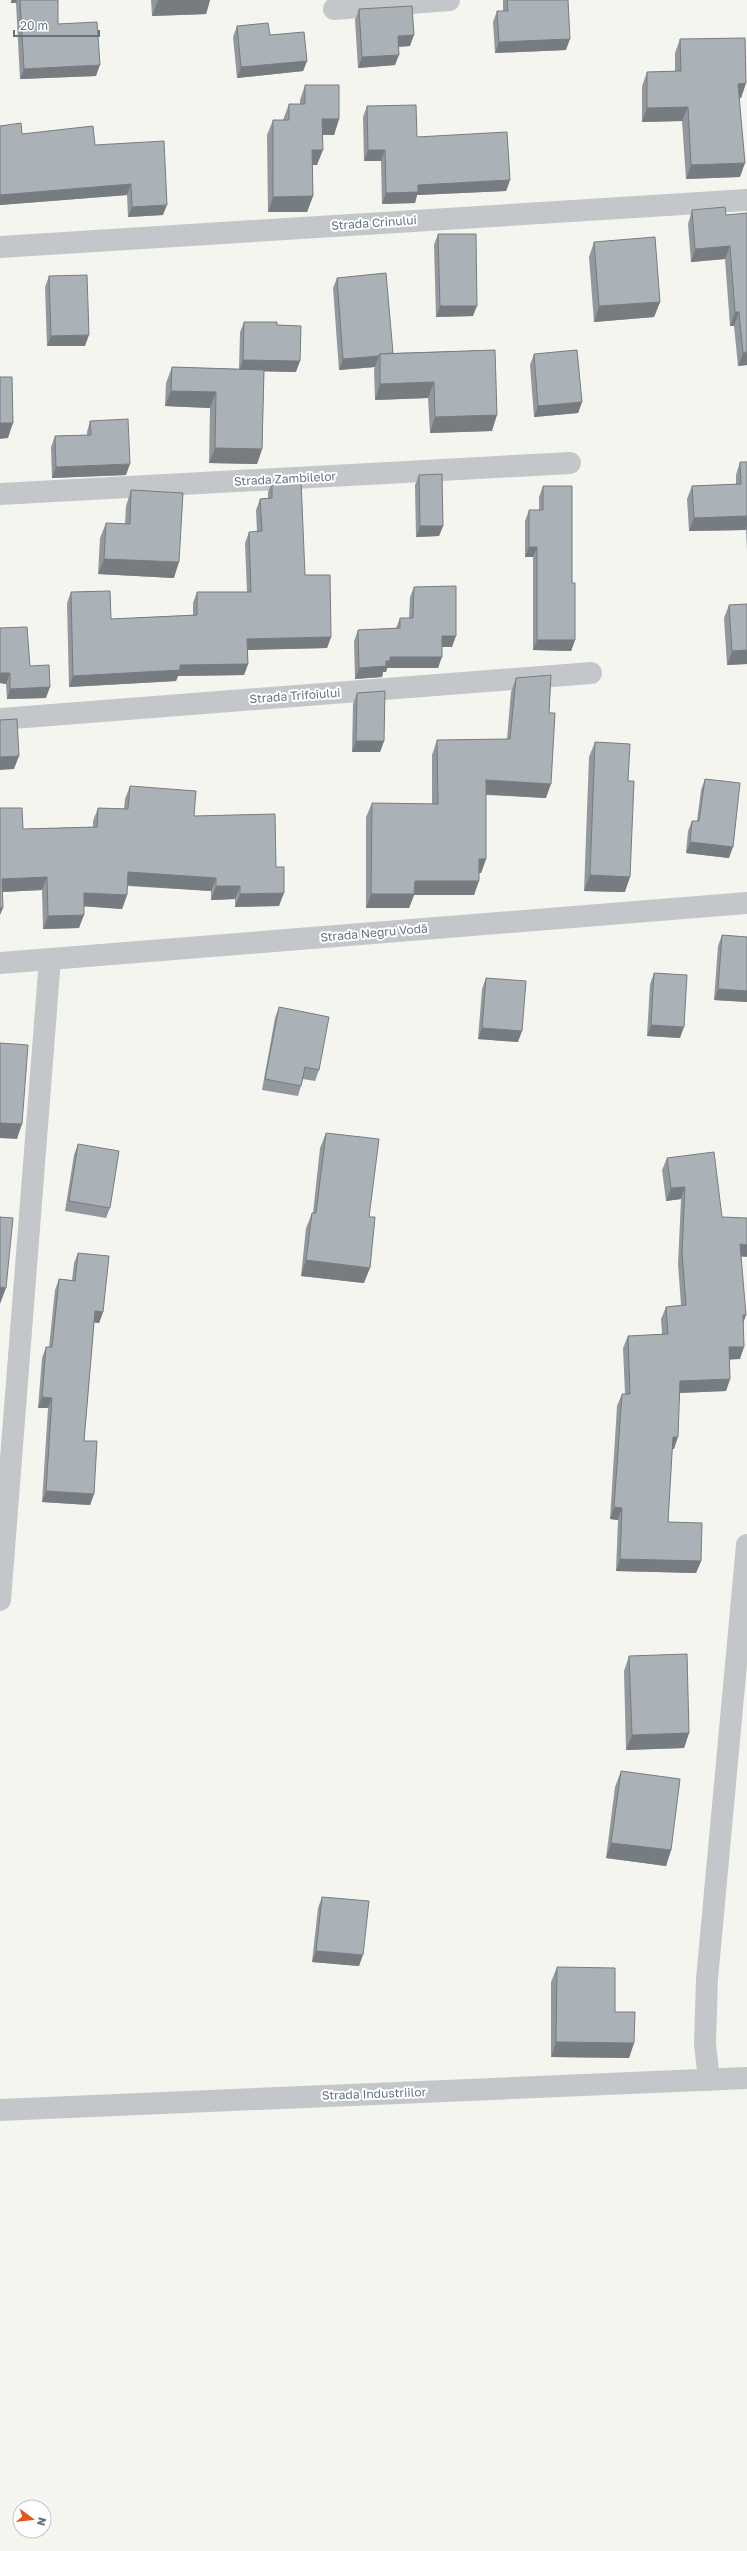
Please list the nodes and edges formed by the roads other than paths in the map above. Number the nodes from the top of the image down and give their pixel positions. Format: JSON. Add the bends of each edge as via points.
{"nodes":[{"id":1,"x":449,"y":0,"type":"edge"},
{"id":2,"x":334,"y":9,"type":"dead end"},
{"id":3,"x":747,"y":200,"type":"edge"},
{"id":4,"x":0,"y":247,"type":"edge"},
{"id":5,"x":570,"y":463,"type":"dead end"},
{"id":6,"x":0,"y":494,"type":"edge"},
{"id":7,"x":591,"y":673,"type":"dead end"},
{"id":8,"x":0,"y":719,"type":"edge"},
{"id":9,"x":747,"y":903,"type":"edge"},
{"id":10,"x":50,"y":960,"type":"junction"},
{"id":11,"x":0,"y":964,"type":"edge"},
{"id":12,"x":747,"y":1545,"type":"edge"},
{"id":13,"x":0,"y":1600,"type":"edge"},
{"id":14,"x":747,"y":2078,"type":"edge"},
{"id":15,"x":709,"y":2080,"type":"junction"},
{"id":16,"x":0,"y":2110,"type":"edge"}],
"edges":[{"from":1,"to":2,"type":"street"},
{"from":3,"to":4,"type":"street","name":"Strada Crinului"},
{"from":5,"to":6,"type":"street","name":"Strada Zambilelor"},
{"from":7,"to":8,"type":"street","name":"Strada Trifoiului"},
{"from":9,"to":10,"type":"street","name":"Strada Negru Vodă"},
{"from":10,"to":11,"type":"street","name":"Strada Negru Vodă"},
{"from":10,"to":13,"type":"street"},
{"from":12,"to":15,"type":"street","via":[[707,1979],[705,2044]]},
{"from":14,"to":15,"type":"street","name":"Strada Industriilor"},
{"from":15,"to":16,"type":"street","name":"Strada Industriilor"}]}
